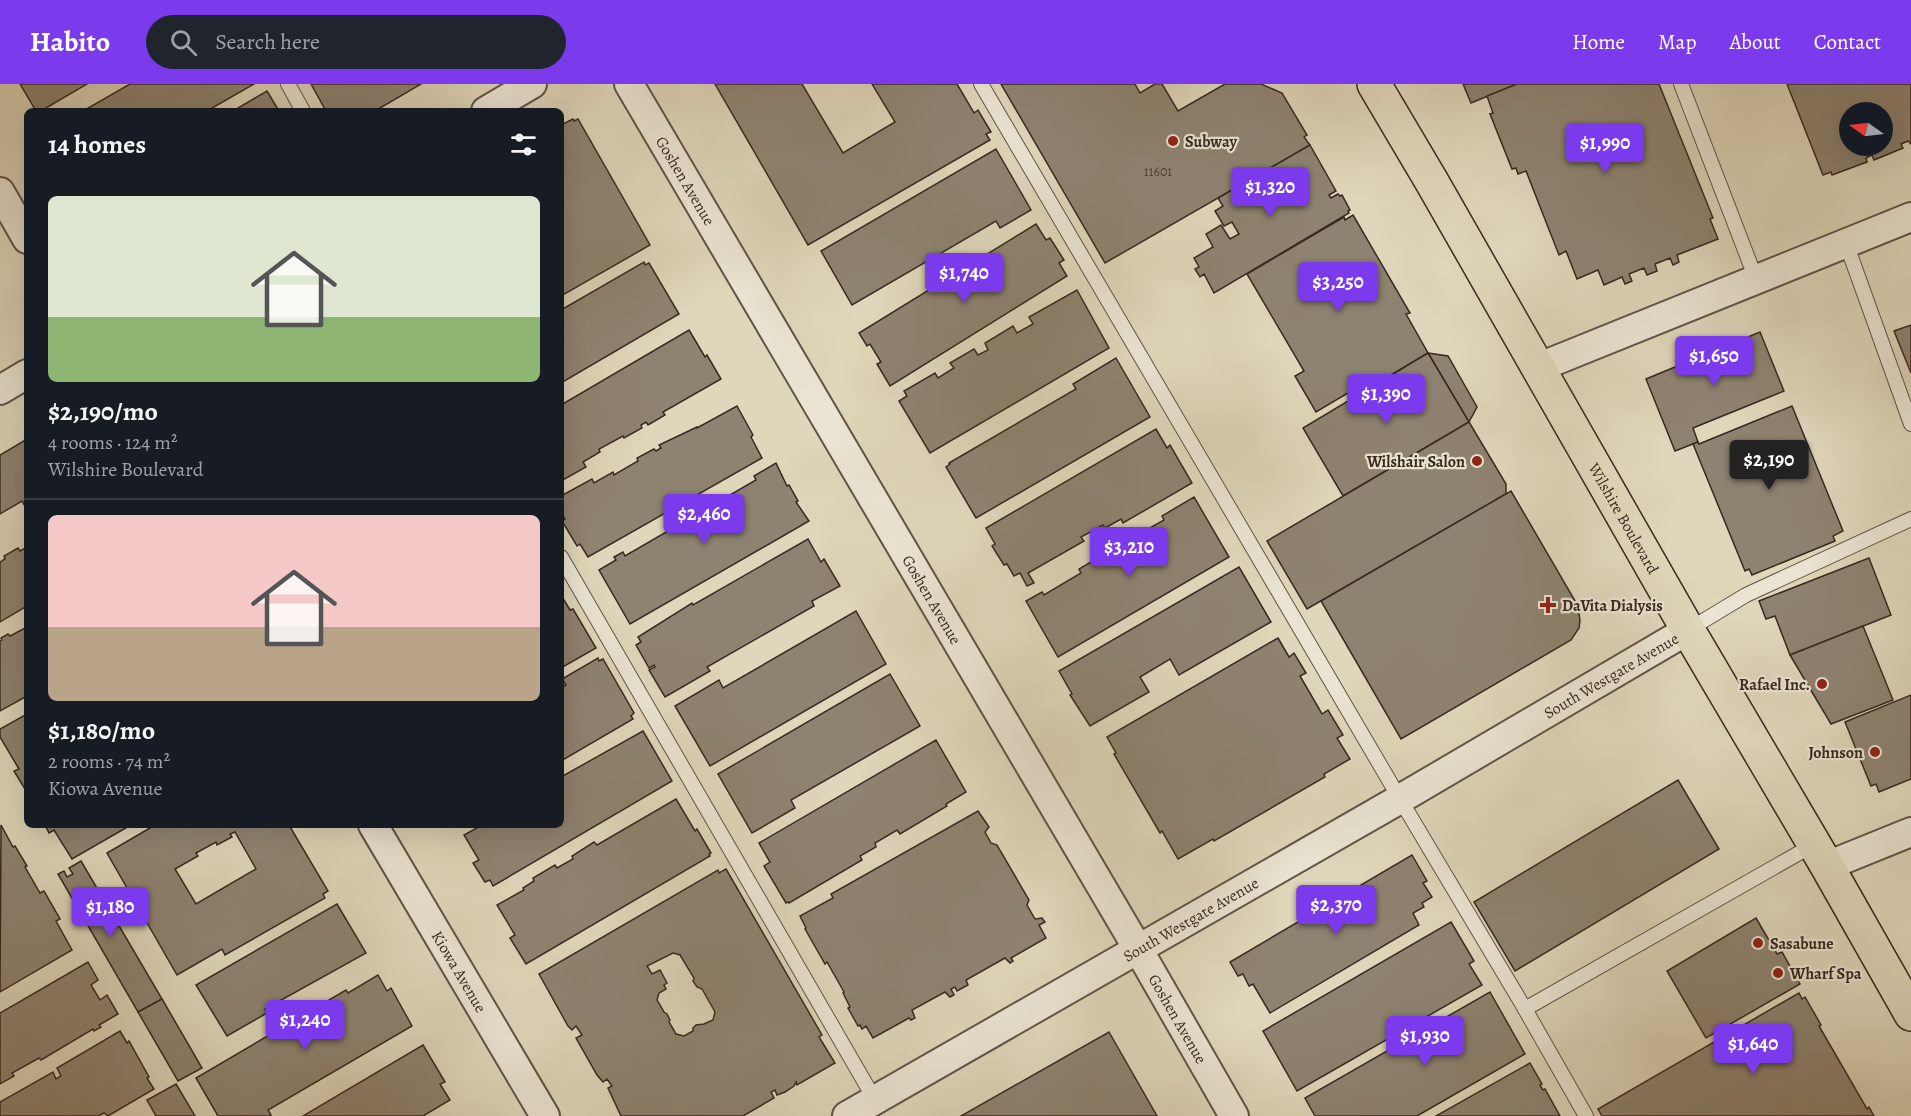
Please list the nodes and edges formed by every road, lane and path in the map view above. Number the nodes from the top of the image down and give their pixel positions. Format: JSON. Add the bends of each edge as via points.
{"nodes":[{"id":1,"x":288,"y":84,"type":"edge"},
{"id":2,"x":532,"y":84,"type":"edge"},
{"id":3,"x":629,"y":84,"type":"edge"},
{"id":4,"x":981,"y":84,"type":"edge"},
{"id":5,"x":1374,"y":84,"type":"edge"},
{"id":6,"x":1681,"y":84,"type":"edge"},
{"id":7,"x":301,"y":108,"type":"edge"},
{"id":8,"x":491,"y":108,"type":"edge"},
{"id":9,"x":0,"y":192,"type":"edge"},
{"id":10,"x":1911,"y":217,"type":"edge"},
{"id":11,"x":24,"y":234,"type":"edge"},
{"id":12,"x":1846,"y":243,"type":"junction"},
{"id":13,"x":1756,"y":279,"type":"junction"},
{"id":14,"x":1537,"y":368,"type":"junction"},
{"id":15,"x":24,"y":376,"type":"edge"},
{"id":16,"x":0,"y":390,"type":"edge"},
{"id":17,"x":1911,"y":424,"type":"edge"},
{"id":18,"x":1911,"y":519,"type":"edge"},
{"id":19,"x":564,"y":562,"type":"edge"},
{"id":20,"x":1688,"y":630,"type":"junction"},
{"id":21,"x":1400,"y":799,"type":"junction"},
{"id":22,"x":375,"y":828,"type":"edge"},
{"id":23,"x":1911,"y":832,"type":"edge"},
{"id":24,"x":1821,"y":855,"type":"junction"},
{"id":25,"x":1138,"y":949,"type":"junction"},
{"id":26,"x":1525,"y":1009,"type":"junction"},
{"id":27,"x":1911,"y":1014,"type":"edge"},
{"id":28,"x":875,"y":1100,"type":"junction"},
{"id":29,"x":545,"y":1116,"type":"edge"},
{"id":30,"x":847,"y":1116,"type":"edge"},
{"id":31,"x":1234,"y":1116,"type":"edge"},
{"id":32,"x":1586,"y":1116,"type":"edge"}],
"edges":[{"from":1,"to":7,"type":"lane"},
{"from":2,"to":8,"type":"street"},
{"from":3,"to":25,"type":"street","name":"Goshen Avenue"},
{"from":4,"to":21,"type":"lane"},
{"from":5,"to":14,"type":"main road","name":"Wilshire Boulevard"},
{"from":6,"to":13,"type":"lane"},
{"from":9,"to":11,"type":"street"},
{"from":10,"to":12,"type":"street"},
{"from":12,"to":13,"type":"street"},
{"from":12,"to":17,"type":"lane"},
{"from":13,"to":14,"type":"street"},
{"from":14,"to":20,"type":"main road","name":"Wilshire Boulevard"},
{"from":15,"to":16,"type":"street"},
{"from":18,"to":20,"type":"lane","via":[[1746,595]]},
{"from":19,"to":28,"type":"lane"},
{"from":20,"to":21,"type":"street","name":"South Westgate Avenue"},
{"from":20,"to":24,"type":"main road","name":"Wilshire Boulevard"},
{"from":21,"to":25,"type":"street","name":"South Westgate Avenue"},
{"from":21,"to":26,"type":"lane"},
{"from":22,"to":29,"type":"street","name":"Kiowa Avenue"},
{"from":23,"to":24,"type":"street"},
{"from":24,"to":26,"type":"lane"},
{"from":24,"to":27,"type":"main road","name":"Wilshire Boulevard"},
{"from":25,"to":28,"type":"street","name":"South Westgate Avenue"},
{"from":25,"to":31,"type":"street","name":"Goshen Avenue"},
{"from":26,"to":32,"type":"lane"},
{"from":28,"to":30,"type":"street","name":"South Westgate Avenue"}]}
